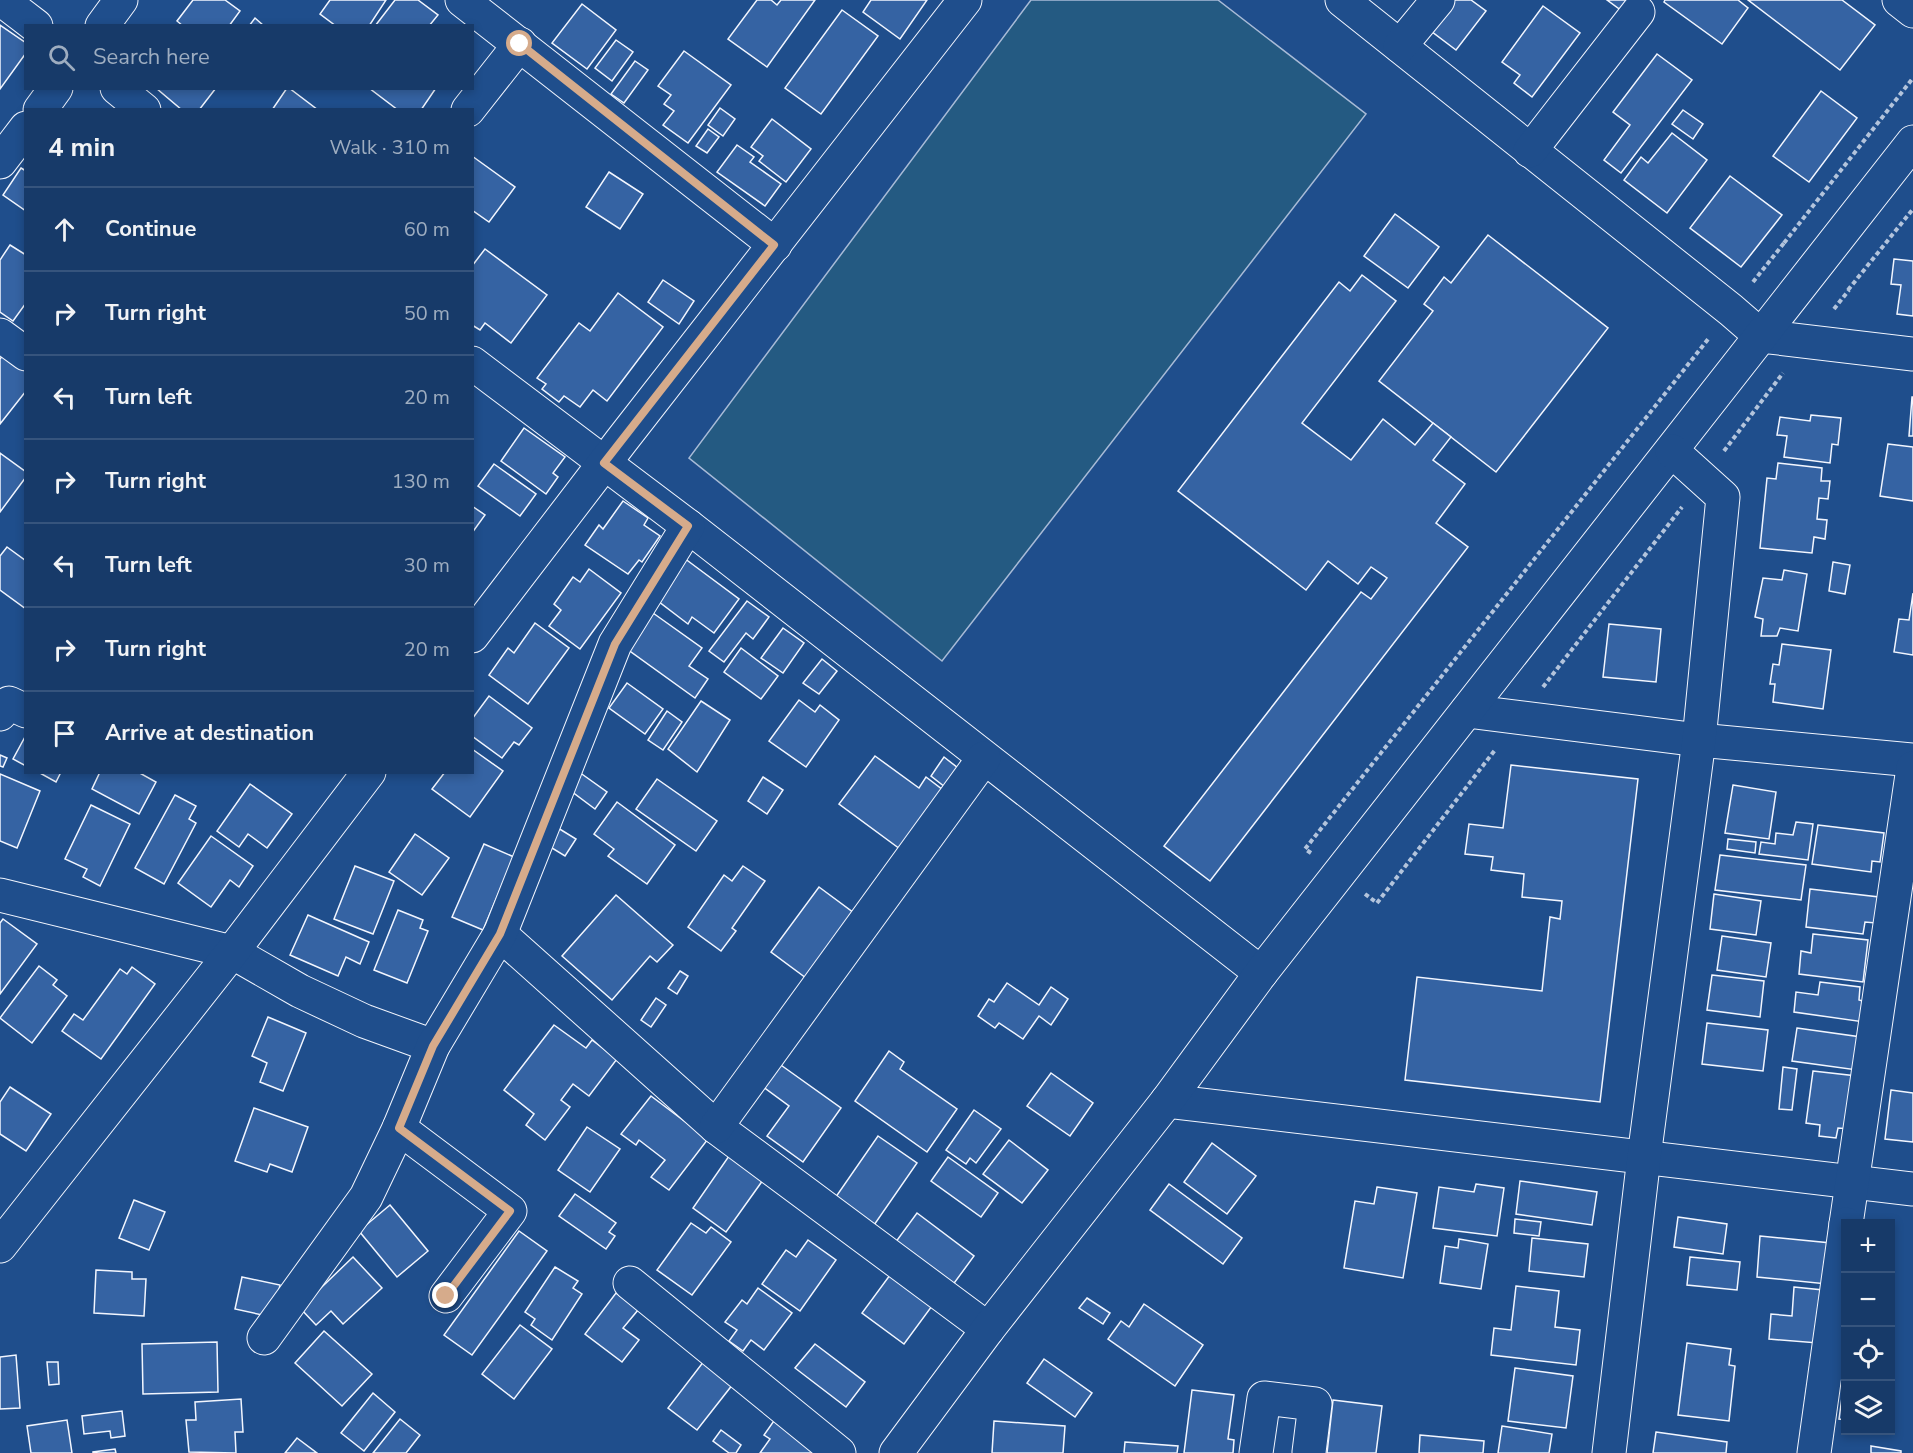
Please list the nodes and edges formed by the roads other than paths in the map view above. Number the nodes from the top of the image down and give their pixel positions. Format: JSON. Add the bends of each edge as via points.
{"nodes":[{"id":1,"x":2,"y":0,"type":"edge"},
{"id":2,"x":121,"y":0,"type":"edge"},
{"id":3,"x":462,"y":0,"type":"edge"},
{"id":4,"x":965,"y":0,"type":"edge"},
{"id":5,"x":1342,"y":0,"type":"edge"},
{"id":6,"x":1438,"y":0,"type":"edge"},
{"id":7,"x":1899,"y":0,"type":"edge"},
{"id":8,"x":1913,"y":11,"type":"edge"},
{"id":9,"x":1638,"y":12,"type":"dead end"},
{"id":10,"x":33,"y":24,"type":"edge"},
{"id":11,"x":103,"y":24,"type":"edge"},
{"id":12,"x":520,"y":44,"type":"junction"},
{"id":13,"x":1400,"y":46,"type":"junction"},
{"id":14,"x":55,"y":90,"type":"edge"},
{"id":15,"x":119,"y":90,"type":"edge"},
{"id":16,"x":41,"y":108,"type":"edge"},
{"id":17,"x":142,"y":108,"type":"edge"},
{"id":18,"x":470,"y":108,"type":"edge"},
{"id":19,"x":24,"y":131,"type":"edge"},
{"id":20,"x":1913,"y":142,"type":"edge"},
{"id":21,"x":1530,"y":151,"type":"junction"},
{"id":22,"x":0,"y":162,"type":"edge"},
{"id":23,"x":774,"y":245,"type":"junction"},
{"id":24,"x":0,"y":335,"type":"edge"},
{"id":25,"x":1761,"y":336,"type":"junction"},
{"id":26,"x":24,"y":353,"type":"edge"},
{"id":27,"x":1913,"y":354,"type":"edge"},
{"id":28,"x":474,"y":365,"type":"edge"},
{"id":29,"x":1672,"y":451,"type":"junction"},
{"id":30,"x":604,"y":463,"type":"junction"},
{"id":31,"x":688,"y":526,"type":"junction"},
{"id":32,"x":474,"y":633,"type":"edge"},
{"id":33,"x":24,"y":710,"type":"edge"},
{"id":34,"x":1467,"y":711,"type":"junction"},
{"id":35,"x":0,"y":714,"type":"edge"},
{"id":36,"x":1699,"y":740,"type":"junction"},
{"id":37,"x":984,"y":758,"type":"junction"},
{"id":38,"x":1913,"y":760,"type":"edge"},
{"id":39,"x":1913,"y":768,"type":"edge"},
{"id":40,"x":367,"y":774,"type":"edge"},
{"id":41,"x":0,"y":895,"type":"edge"},
{"id":42,"x":500,"y":934,"type":"junction"},
{"id":43,"x":232,"y":952,"type":"junction"},
{"id":44,"x":1261,"y":974,"type":"junction"},
{"id":45,"x":433,"y":1046,"type":"junction"},
{"id":46,"x":1167,"y":1101,"type":"junction"},
{"id":47,"x":716,"y":1127,"type":"junction"},
{"id":48,"x":399,"y":1128,"type":"junction"},
{"id":49,"x":1644,"y":1157,"type":"junction"},
{"id":50,"x":1851,"y":1182,"type":"junction"},
{"id":51,"x":1913,"y":1189,"type":"edge"},
{"id":52,"x":11,"y":1216,"type":"edge"},
{"id":53,"x":1847,"y":1219,"type":"edge"},
{"id":54,"x":0,"y":1246,"type":"edge"},
{"id":55,"x":1841,"y":1260,"type":"edge"},
{"id":56,"x":630,"y":1283,"type":"dead end"},
{"id":57,"x":446,"y":1296,"type":"dead end"},
{"id":58,"x":988,"y":1329,"type":"junction"},
{"id":59,"x":264,"y":1338,"type":"dead end"},
{"id":60,"x":1309,"y":1452,"type":"edge"},
{"id":61,"x":839,"y":1453,"type":"edge"},
{"id":62,"x":896,"y":1453,"type":"edge"},
{"id":63,"x":1256,"y":1453,"type":"edge"},
{"id":64,"x":1609,"y":1453,"type":"edge"},
{"id":65,"x":1814,"y":1453,"type":"edge"}],
"edges":[{"from":1,"to":10,"type":"street"},
{"from":2,"to":11,"type":"street"},
{"from":3,"to":12,"type":"street"},
{"from":4,"to":23,"type":"street"},
{"from":5,"to":13,"type":"street"},
{"from":6,"to":13,"type":"street"},
{"from":7,"to":8,"type":"street"},
{"from":9,"to":21,"type":"street"},
{"from":12,"to":18,"type":"street"},
{"from":12,"to":23,"type":"street"},
{"from":13,"to":21,"type":"street"},
{"from":14,"to":16,"type":"street"},
{"from":15,"to":17,"type":"street"},
{"from":19,"to":22,"type":"street"},
{"from":20,"to":25,"type":"street"},
{"from":21,"to":25,"type":"street"},
{"from":23,"to":30,"type":"street"},
{"from":24,"to":26,"type":"street"},
{"from":25,"to":27,"type":"street"},
{"from":25,"to":29,"type":"street"},
{"from":28,"to":30,"type":"street"},
{"from":29,"to":34,"type":"street"},
{"from":29,"to":36,"type":"street","via":[[1722,497]]},
{"from":30,"to":31,"type":"street"},
{"from":30,"to":32,"type":"street"},
{"from":31,"to":37,"type":"street"},
{"from":31,"to":42,"type":"street","via":[[615,644]]},
{"from":33,"to":35,"type":"street","via":[[9,703]]},
{"from":34,"to":36,"type":"street"},
{"from":34,"to":44,"type":"street"},
{"from":36,"to":38,"type":"street"},
{"from":36,"to":49,"type":"street"},
{"from":37,"to":44,"type":"street"},
{"from":37,"to":47,"type":"street"},
{"from":39,"to":50,"type":"street"},
{"from":40,"to":43,"type":"street"},
{"from":41,"to":43,"type":"street"},
{"from":42,"to":45,"type":"street"},
{"from":42,"to":47,"type":"street"},
{"from":43,"to":45,"type":"street","via":[[353,1016]]},
{"from":43,"to":52,"type":"street"},
{"from":44,"to":46,"type":"street"},
{"from":45,"to":48,"type":"street"},
{"from":46,"to":49,"type":"street"},
{"from":46,"to":58,"type":"street"},
{"from":47,"to":58,"type":"street"},
{"from":48,"to":57,"type":"street","via":[[510,1211]]},
{"from":48,"to":59,"type":"street","via":[[366,1197]]},
{"from":49,"to":50,"type":"street"},
{"from":49,"to":64,"type":"street"},
{"from":50,"to":51,"type":"street"},
{"from":50,"to":53,"type":"street"},
{"from":52,"to":54,"type":"street"},
{"from":55,"to":65,"type":"street"},
{"from":56,"to":61,"type":"street"},
{"from":58,"to":62,"type":"street"},
{"from":60,"to":63,"type":"street","via":[[1315,1404],[1264,1398]]}]}
